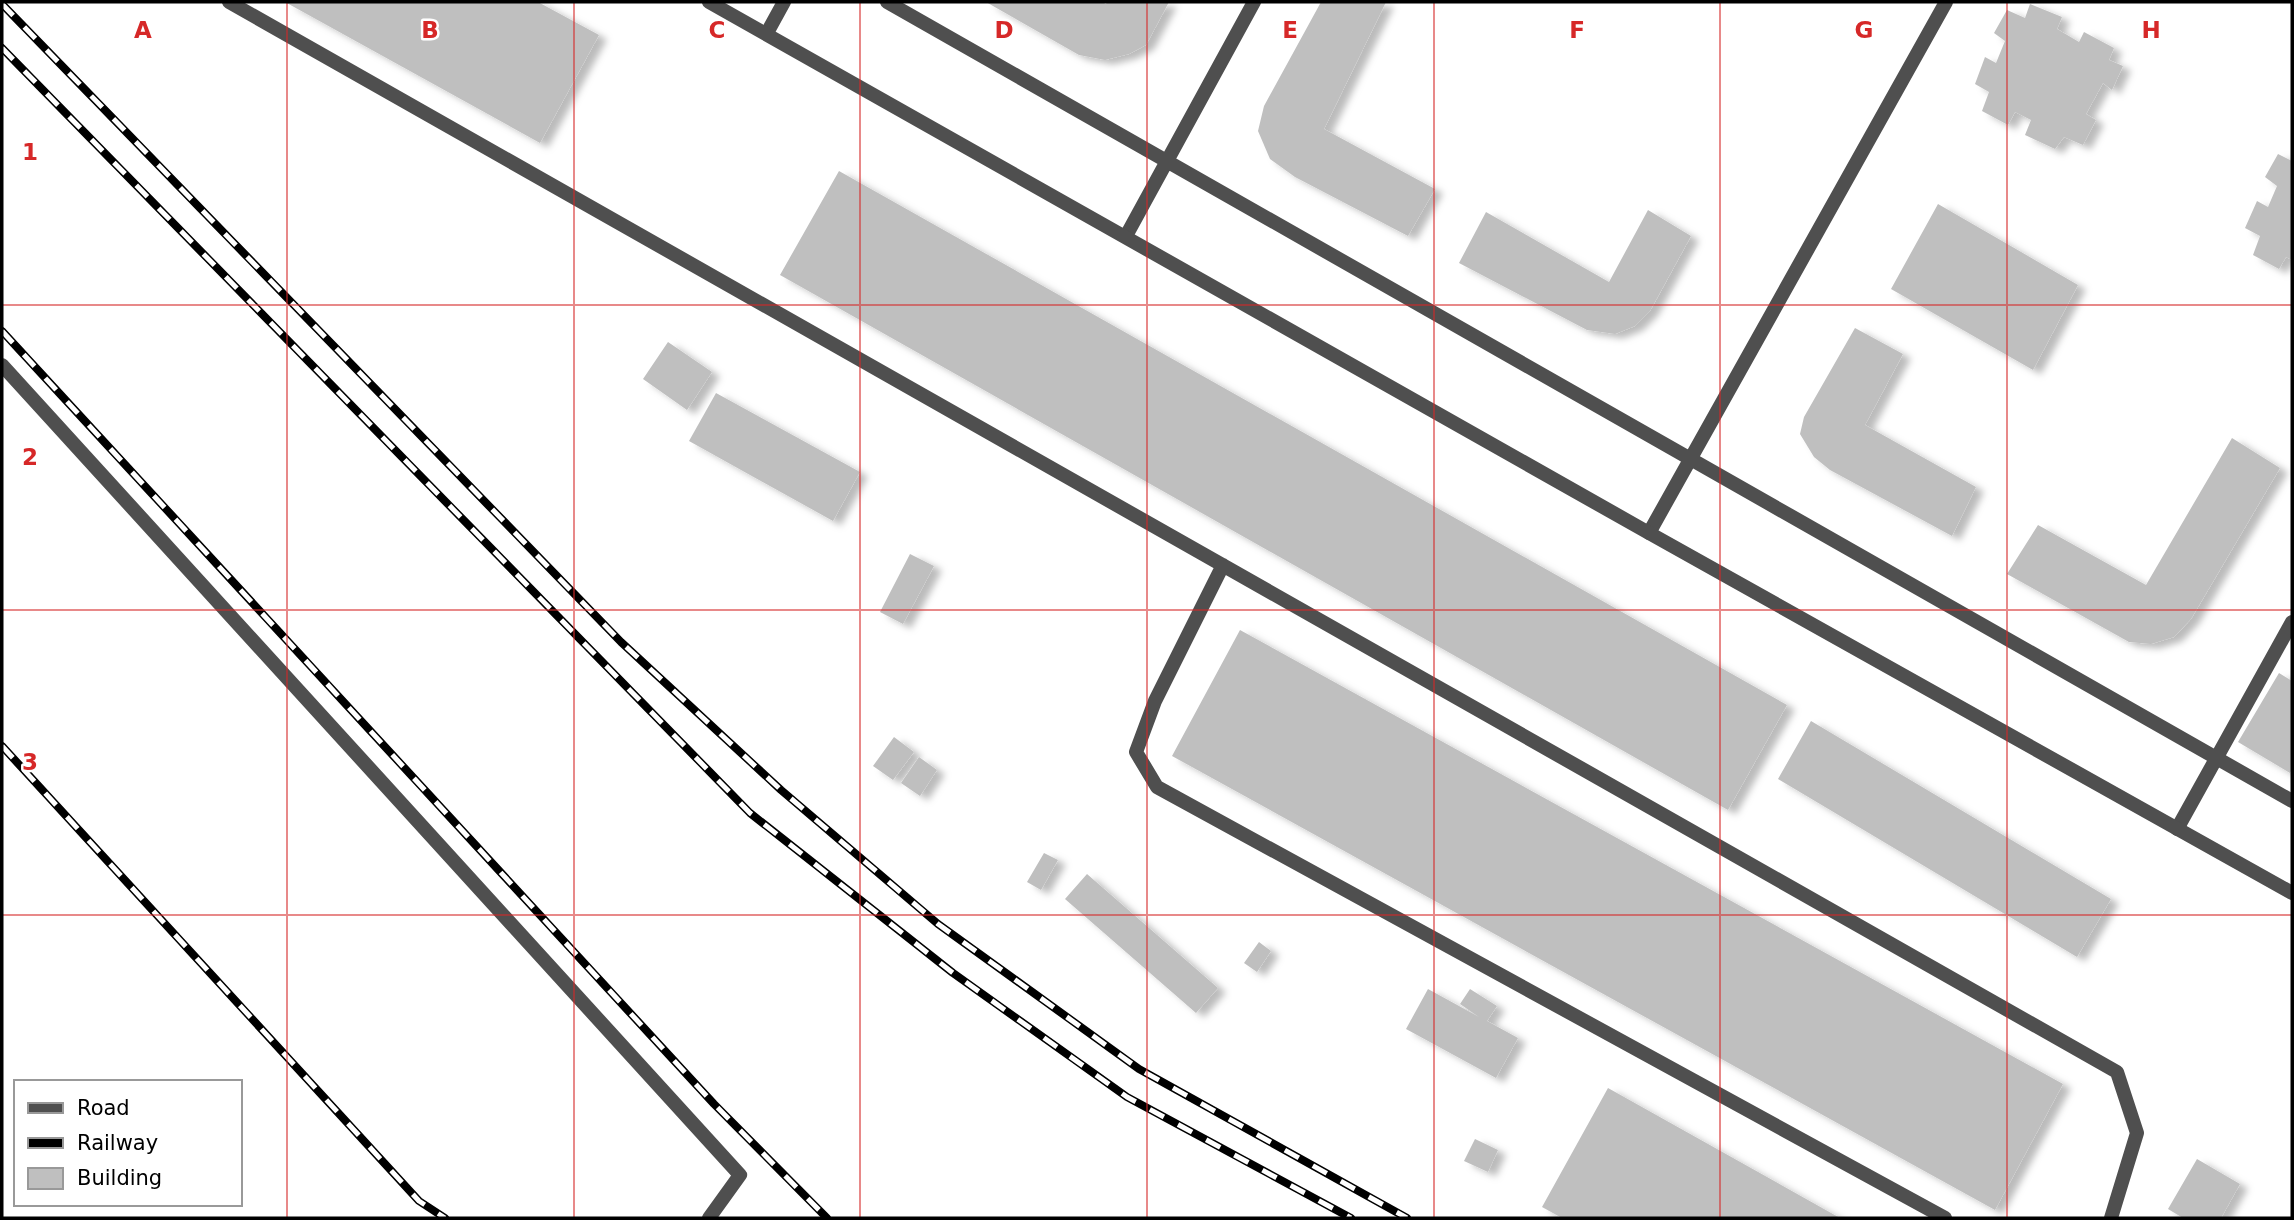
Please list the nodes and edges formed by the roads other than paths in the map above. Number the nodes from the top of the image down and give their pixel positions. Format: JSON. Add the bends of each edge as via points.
{"nodes":[{"id":1,"x":229,"y":2,"type":"edge"},
{"id":2,"x":709,"y":2,"type":"edge"},
{"id":3,"x":784,"y":2,"type":"edge"},
{"id":4,"x":887,"y":2,"type":"edge"},
{"id":5,"x":1254,"y":2,"type":"edge"},
{"id":6,"x":1946,"y":2,"type":"edge"},
{"id":7,"x":766,"y":33,"type":"junction"},
{"id":8,"x":1167,"y":162,"type":"junction"},
{"id":9,"x":1126,"y":236,"type":"junction"},
{"id":10,"x":2,"y":365,"type":"edge"},
{"id":11,"x":1690,"y":460,"type":"junction"},
{"id":12,"x":1649,"y":533,"type":"junction"},
{"id":13,"x":1223,"y":565,"type":"junction"},
{"id":14,"x":2292,"y":622,"type":"edge"},
{"id":15,"x":2217,"y":758,"type":"junction"},
{"id":16,"x":2292,"y":801,"type":"edge"},
{"id":17,"x":2177,"y":829,"type":"junction"},
{"id":18,"x":2292,"y":892,"type":"edge"},
{"id":19,"x":709,"y":1218,"type":"edge"},
{"id":20,"x":1945,"y":1218,"type":"edge"},
{"id":21,"x":2111,"y":1218,"type":"edge"}],
"edges":[{"from":1,"to":13,"type":"street"},
{"from":2,"to":7,"type":"street"},
{"from":3,"to":7,"type":"street"},
{"from":4,"to":8,"type":"street"},
{"from":5,"to":8,"type":"street"},
{"from":6,"to":11,"type":"street"},
{"from":7,"to":9,"type":"street"},
{"from":8,"to":9,"type":"street"},
{"from":8,"to":11,"type":"street"},
{"from":9,"to":12,"type":"street"},
{"from":10,"to":19,"type":"street","via":[[740,1175]]},
{"from":11,"to":12,"type":"street"},
{"from":11,"to":15,"type":"street"},
{"from":12,"to":17,"type":"street"},
{"from":13,"to":20,"type":"street","via":[[1155,701],[1136,752],[1157,787]]},
{"from":13,"to":21,"type":"street","via":[[2117,1072],[2137,1133]]},
{"from":14,"to":15,"type":"street"},
{"from":15,"to":16,"type":"street"},
{"from":15,"to":17,"type":"street"},
{"from":17,"to":18,"type":"street"}]}
